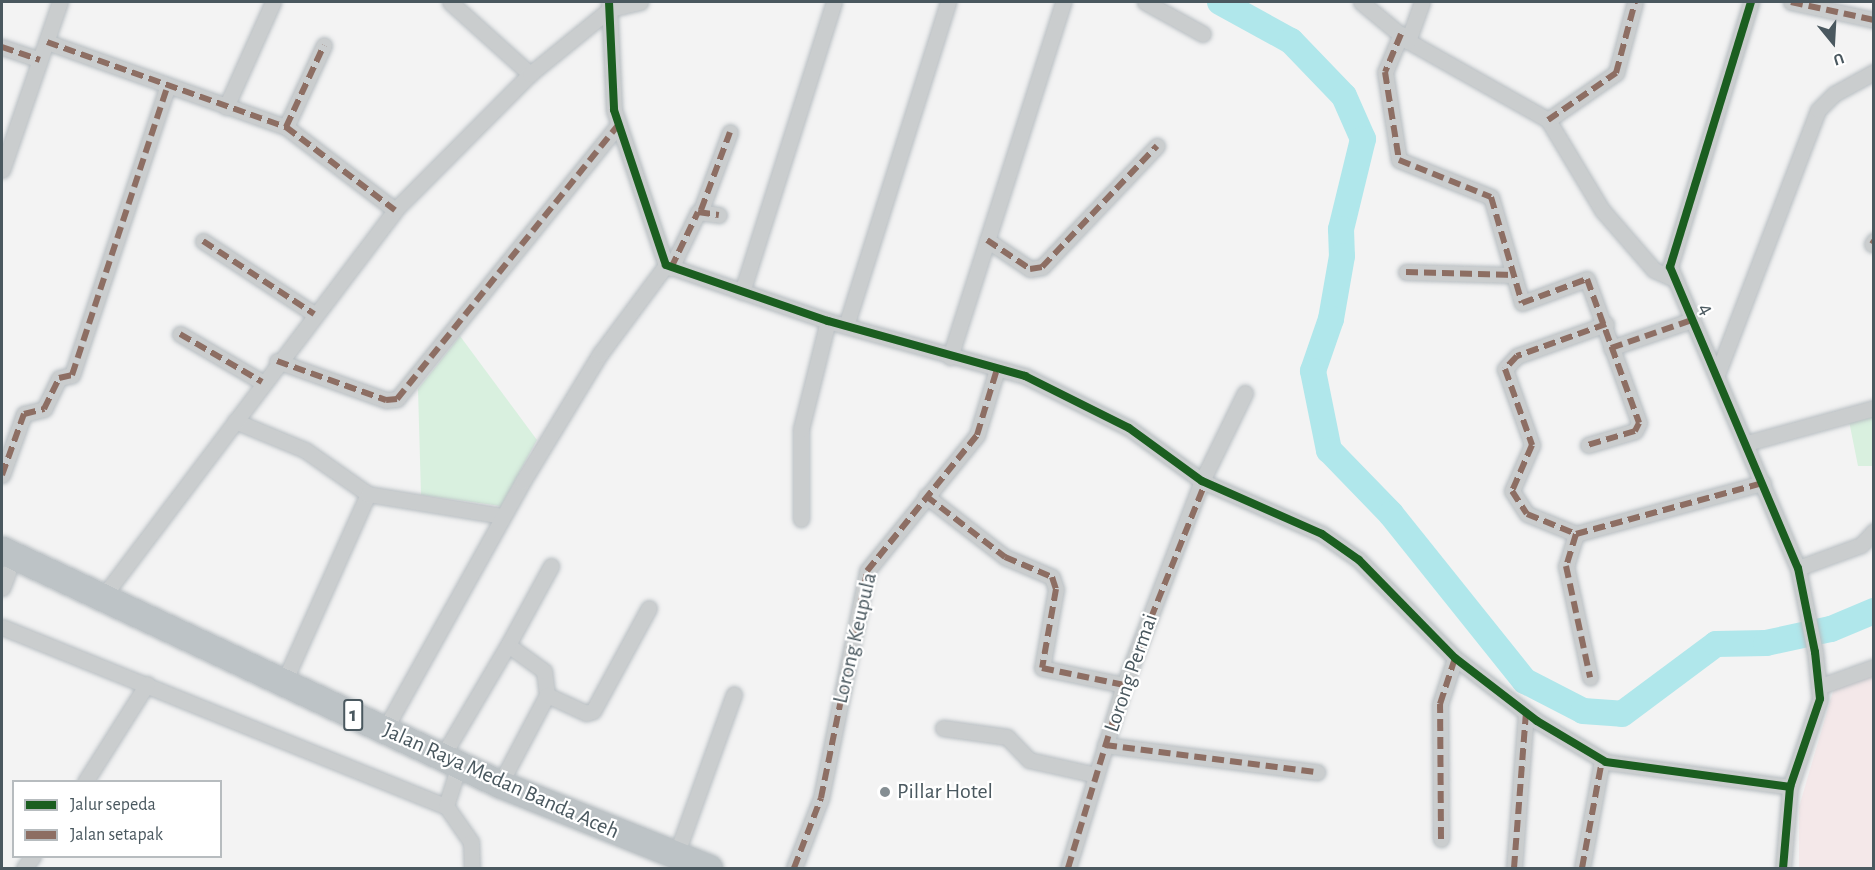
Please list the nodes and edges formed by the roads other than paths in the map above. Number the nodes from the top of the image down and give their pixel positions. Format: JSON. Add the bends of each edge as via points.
{"nodes":[{"id":1,"x":60,"y":2,"type":"edge"},
{"id":2,"x":273,"y":2,"type":"edge"},
{"id":3,"x":450,"y":2,"type":"edge"},
{"id":4,"x":640,"y":2,"type":"edge"},
{"id":5,"x":834,"y":2,"type":"edge"},
{"id":6,"x":948,"y":2,"type":"edge"},
{"id":7,"x":1063,"y":2,"type":"edge"},
{"id":8,"x":1145,"y":2,"type":"edge"},
{"id":9,"x":1361,"y":2,"type":"edge"},
{"id":10,"x":1422,"y":2,"type":"edge"},
{"id":11,"x":1635,"y":2,"type":"edge"},
{"id":12,"x":1751,"y":2,"type":"edge"},
{"id":13,"x":1791,"y":2,"type":"edge"},
{"id":14,"x":610,"y":5,"type":"edge"},
{"id":15,"x":1874,"y":20,"type":"edge"},
{"id":16,"x":1203,"y":34,"type":"dead end"},
{"id":17,"x":1404,"y":38,"type":"junction"},
{"id":18,"x":47,"y":42,"type":"junction"},
{"id":19,"x":324,"y":45,"type":"dead end"},
{"id":20,"x":2,"y":47,"type":"edge"},
{"id":21,"x":40,"y":60,"type":"junction"},
{"id":22,"x":1874,"y":72,"type":"edge"},
{"id":23,"x":531,"y":74,"type":"junction"},
{"id":24,"x":168,"y":85,"type":"junction"},
{"id":25,"x":226,"y":107,"type":"junction"},
{"id":26,"x":1548,"y":120,"type":"junction"},
{"id":27,"x":619,"y":124,"type":"junction"},
{"id":28,"x":286,"y":127,"type":"junction"},
{"id":29,"x":730,"y":132,"type":"dead end"},
{"id":30,"x":1157,"y":147,"type":"dead end"},
{"id":31,"x":2,"y":170,"type":"edge"},
{"id":32,"x":395,"y":210,"type":"junction"},
{"id":33,"x":701,"y":210,"type":"junction"},
{"id":34,"x":719,"y":215,"type":"dead end"},
{"id":35,"x":987,"y":240,"type":"junction"},
{"id":36,"x":203,"y":242,"type":"dead end"},
{"id":37,"x":669,"y":267,"type":"junction"},
{"id":38,"x":1406,"y":272,"type":"dead end"},
{"id":39,"x":1514,"y":275,"type":"junction"},
{"id":40,"x":1672,"y":278,"type":"junction"},
{"id":41,"x":742,"y":292,"type":"junction"},
{"id":42,"x":314,"y":314,"type":"junction"},
{"id":43,"x":1692,"y":320,"type":"junction"},
{"id":44,"x":828,"y":321,"type":"junction"},
{"id":45,"x":1606,"y":324,"type":"junction"},
{"id":46,"x":846,"y":326,"type":"junction"},
{"id":47,"x":180,"y":334,"type":"dead end"},
{"id":48,"x":1611,"y":348,"type":"junction"},
{"id":49,"x":950,"y":357,"type":"junction"},
{"id":50,"x":277,"y":361,"type":"junction"},
{"id":51,"x":997,"y":369,"type":"junction"},
{"id":52,"x":1718,"y":372,"type":"junction"},
{"id":53,"x":262,"y":382,"type":"junction"},
{"id":54,"x":1245,"y":393,"type":"dead end"},
{"id":55,"x":1874,"y":408,"type":"edge"},
{"id":56,"x":235,"y":421,"type":"junction"},
{"id":57,"x":1747,"y":443,"type":"junction"},
{"id":58,"x":1588,"y":445,"type":"dead end"},
{"id":59,"x":2,"y":475,"type":"edge"},
{"id":60,"x":1202,"y":481,"type":"junction"},
{"id":61,"x":1763,"y":483,"type":"junction"},
{"id":62,"x":368,"y":494,"type":"junction"},
{"id":63,"x":926,"y":496,"type":"junction"},
{"id":64,"x":502,"y":516,"type":"junction"},
{"id":65,"x":801,"y":519,"type":"dead end"},
{"id":66,"x":1874,"y":531,"type":"edge"},
{"id":67,"x":1576,"y":534,"type":"junction"},
{"id":68,"x":551,"y":566,"type":"dead end"},
{"id":69,"x":1797,"y":568,"type":"junction"},
{"id":70,"x":3,"y":570,"type":"edge"},
{"id":71,"x":102,"y":598,"type":"junction"},
{"id":72,"x":649,"y":608,"type":"dead end"},
{"id":73,"x":2,"y":627,"type":"edge"},
{"id":74,"x":508,"y":645,"type":"junction"},
{"id":75,"x":1455,"y":658,"type":"junction"},
{"id":76,"x":1874,"y":667,"type":"edge"},
{"id":77,"x":1590,"y":677,"type":"dead end"},
{"id":78,"x":147,"y":684,"type":"junction"},
{"id":79,"x":283,"y":684,"type":"junction"},
{"id":80,"x":1124,"y":685,"type":"junction"},
{"id":81,"x":1821,"y":686,"type":"junction"},
{"id":82,"x":734,"y":694,"type":"dead end"},
{"id":83,"x":547,"y":695,"type":"junction"},
{"id":84,"x":1526,"y":712,"type":"junction"},
{"id":85,"x":943,"y":728,"type":"dead end"},
{"id":86,"x":385,"y":729,"type":"junction"},
{"id":87,"x":1105,"y":745,"type":"junction"},
{"id":88,"x":1602,"y":760,"type":"junction"},
{"id":89,"x":451,"y":767,"type":"junction"},
{"id":90,"x":1317,"y":772,"type":"dead end"},
{"id":91,"x":1096,"y":775,"type":"junction"},
{"id":92,"x":86,"y":780,"type":"edge"},
{"id":93,"x":500,"y":784,"type":"junction"},
{"id":94,"x":1790,"y":787,"type":"junction"},
{"id":95,"x":446,"y":806,"type":"junction"},
{"id":96,"x":1441,"y":839,"type":"dead end"},
{"id":97,"x":664,"y":863,"type":"edge"},
{"id":98,"x":472,"y":868,"type":"edge"},
{"id":99,"x":709,"y":868,"type":"edge"},
{"id":100,"x":794,"y":868,"type":"edge"},
{"id":101,"x":1068,"y":868,"type":"edge"},
{"id":102,"x":1514,"y":868,"type":"edge"},
{"id":103,"x":1582,"y":868,"type":"edge"},
{"id":104,"x":1783,"y":868,"type":"edge"}],
"edges":[{"from":1,"to":18,"type":"street"},
{"from":2,"to":25,"type":"street"},
{"from":3,"to":23,"type":"street"},
{"from":4,"to":14,"type":"street"},
{"from":5,"to":41,"type":"street"},
{"from":6,"to":46,"type":"street"},
{"from":7,"to":35,"type":"street"},
{"from":8,"to":16,"type":"street"},
{"from":9,"to":17,"type":"street"},
{"from":10,"to":17,"type":"street"},
{"from":11,"to":26,"type":"street","via":[[1616,73]]},
{"from":12,"to":40,"type":"street","name":"4","via":[[1672,253]]},
{"from":13,"to":15,"type":"street"},
{"from":14,"to":23,"type":"street"},
{"from":14,"to":27,"type":"street","via":[[612,86]]},
{"from":17,"to":26,"type":"street"},
{"from":17,"to":39,"type":"street","via":[[1385,72],[1399,160],[1491,197]]},
{"from":18,"to":21,"type":"street"},
{"from":18,"to":24,"type":"street"},
{"from":19,"to":28,"type":"street"},
{"from":20,"to":21,"type":"street"},
{"from":21,"to":31,"type":"street"},
{"from":22,"to":52,"type":"street","via":[[1834,94],[1818,110]]},
{"from":23,"to":32,"type":"street"},
{"from":24,"to":25,"type":"street"},
{"from":24,"to":59,"type":"street","via":[[72,375],[59,378],[44,409],[24,414]]},
{"from":25,"to":28,"type":"street"},
{"from":26,"to":40,"type":"street","via":[[1602,210],[1654,270]]},
{"from":27,"to":37,"type":"street"},
{"from":27,"to":50,"type":"street","via":[[397,399],[386,400]]},
{"from":28,"to":32,"type":"street"},
{"from":29,"to":33,"type":"street"},
{"from":30,"to":35,"type":"street","via":[[1042,267],[1030,269]]},
{"from":32,"to":42,"type":"street"},
{"from":33,"to":34,"type":"street"},
{"from":33,"to":37,"type":"street"},
{"from":35,"to":49,"type":"street"},
{"from":36,"to":42,"type":"street"},
{"from":37,"to":41,"type":"street"},
{"from":37,"to":64,"type":"street","via":[[600,354]]},
{"from":38,"to":39,"type":"street"},
{"from":39,"to":45,"type":"street","via":[[1523,303],[1587,279]]},
{"from":40,"to":43,"type":"street","name":"4"},
{"from":41,"to":44,"type":"street"},
{"from":42,"to":50,"type":"street"},
{"from":43,"to":48,"type":"street"},
{"from":43,"to":52,"type":"street","name":"4"},
{"from":44,"to":46,"type":"street"},
{"from":44,"to":65,"type":"street","via":[[801,429]]},
{"from":45,"to":48,"type":"street"},
{"from":45,"to":67,"type":"street","via":[[1517,357],[1505,369],[1532,445],[1513,482],[1515,499],[1527,514]]},
{"from":46,"to":49,"type":"street"},
{"from":47,"to":53,"type":"street"},
{"from":48,"to":58,"type":"street","via":[[1639,428]]},
{"from":49,"to":51,"type":"street"},
{"from":50,"to":53,"type":"street"},
{"from":51,"to":60,"type":"street","via":[[1025,376],[1129,428]]},
{"from":51,"to":63,"type":"street","name":"Lorong Keupula","via":[[977,435]]},
{"from":52,"to":57,"type":"street","name":"4"},
{"from":53,"to":56,"type":"street"},
{"from":54,"to":60,"type":"street","name":"Lorong Permai"},
{"from":55,"to":57,"type":"street"},
{"from":56,"to":62,"type":"street","via":[[306,450]]},
{"from":56,"to":71,"type":"street"},
{"from":57,"to":61,"type":"street","name":"4"},
{"from":60,"to":75,"type":"street","via":[[1341,547]]},
{"from":60,"to":80,"type":"street","name":"Lorong Permai"},
{"from":61,"to":67,"type":"street"},
{"from":61,"to":69,"type":"street","name":"4"},
{"from":62,"to":64,"type":"street"},
{"from":62,"to":79,"type":"street"},
{"from":63,"to":80,"type":"street","via":[[1005,556],[1052,577],[1056,589],[1042,668]]},
{"from":63,"to":100,"type":"street","name":"Lorong Keupula","via":[[867,571],[821,798]]},
{"from":64,"to":86,"type":"street"},
{"from":66,"to":69,"type":"street","via":[[1861,545]]},
{"from":67,"to":77,"type":"street","via":[[1566,566]]},
{"from":68,"to":74,"type":"street"},
{"from":69,"to":81,"type":"street","name":"4"},
{"from":70,"to":71,"type":"highway","name":"Jalan Raya Medan Banda Aceh","number":"1"},
{"from":70,"to":89,"type":"highway","name":"Jalan Raya Medan Banda Aceh","number":"1"},
{"from":71,"to":79,"type":"highway","name":"Jalan Raya Medan Banda Aceh","number":"1"},
{"from":72,"to":83,"type":"street","via":[[590,713]]},
{"from":73,"to":78,"type":"street"},
{"from":74,"to":83,"type":"street","via":[[544,671]]},
{"from":74,"to":89,"type":"street"},
{"from":75,"to":84,"type":"street"},
{"from":75,"to":96,"type":"street","via":[[1440,704]]},
{"from":76,"to":81,"type":"street"},
{"from":78,"to":92,"type":"street"},
{"from":78,"to":95,"type":"street"},
{"from":79,"to":86,"type":"highway","name":"Jalan Raya Medan Banda Aceh","number":"1"},
{"from":80,"to":87,"type":"street","name":"Lorong Permai"},
{"from":81,"to":94,"type":"street"},
{"from":82,"to":97,"type":"street"},
{"from":83,"to":93,"type":"street"},
{"from":84,"to":88,"type":"street"},
{"from":84,"to":102,"type":"street"},
{"from":85,"to":91,"type":"street","via":[[1007,736],[1029,760]]},
{"from":86,"to":89,"type":"highway","name":"Jalan Raya Medan Banda Aceh","number":"1"},
{"from":87,"to":90,"type":"street"},
{"from":87,"to":91,"type":"street","name":"Lorong Permai"},
{"from":88,"to":94,"type":"street","via":[[1648,771]]},
{"from":88,"to":103,"type":"street"},
{"from":89,"to":93,"type":"highway","name":"Jalan Raya Medan Banda Aceh","number":"1"},
{"from":89,"to":95,"type":"street"},
{"from":89,"to":97,"type":"highway","name":"Jalan Raya Medan Banda Aceh","number":"1"},
{"from":91,"to":101,"type":"street","name":"Lorong Permai"},
{"from":93,"to":97,"type":"highway","name":"Jalan Raya Medan Banda Aceh","number":"1"},
{"from":94,"to":104,"type":"street"},
{"from":95,"to":98,"type":"street","via":[[471,842]]},
{"from":97,"to":99,"type":"highway","name":"Jalan Raya Medan Banda Aceh","number":"1"}]}
